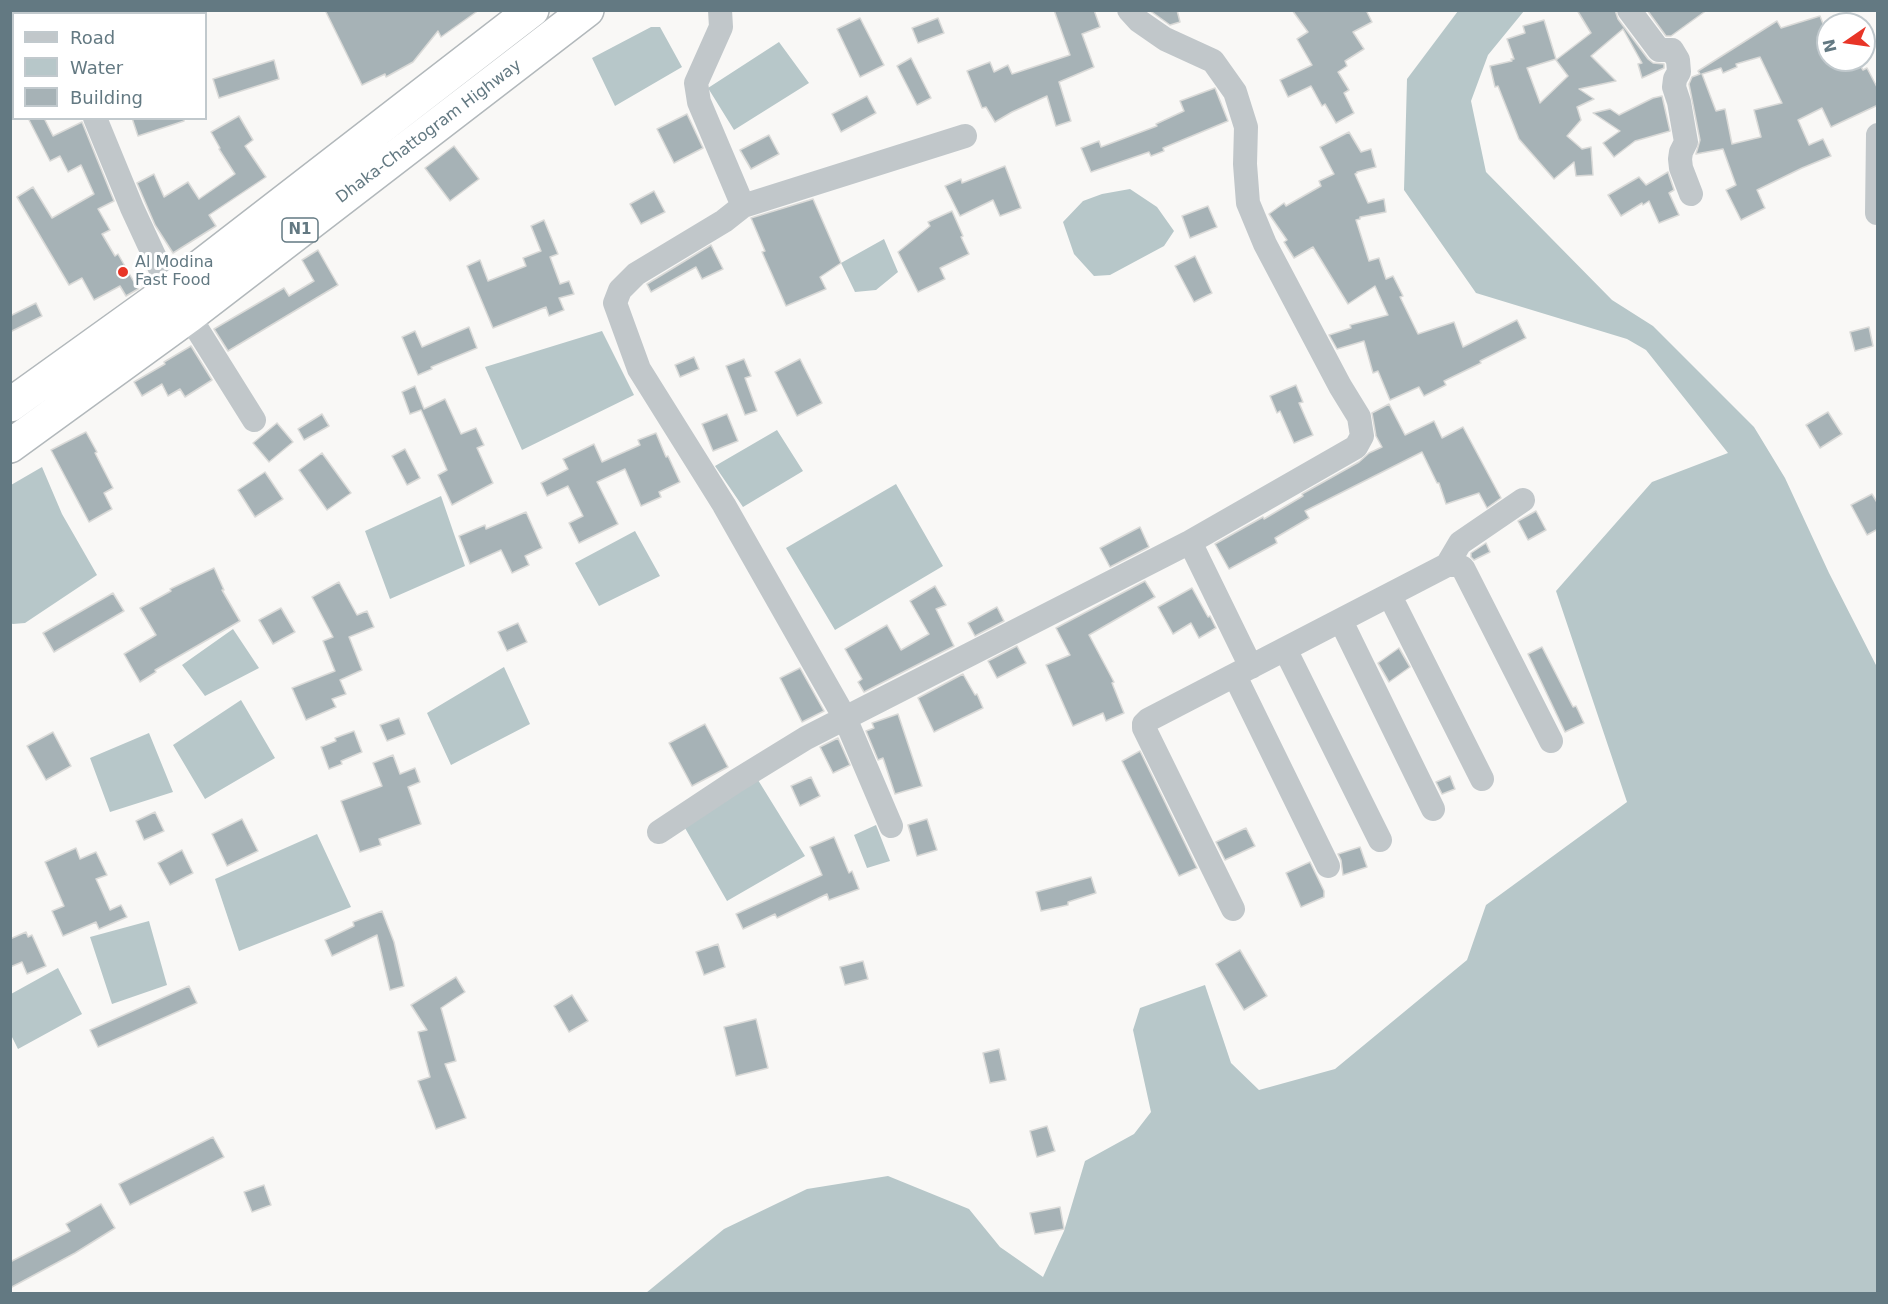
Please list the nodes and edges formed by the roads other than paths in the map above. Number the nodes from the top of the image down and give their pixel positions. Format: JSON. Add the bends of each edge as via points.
{"nodes":[{"id":1,"x":532,"y":10,"type":"edge"},
{"id":2,"x":587,"y":10,"type":"edge"},
{"id":3,"x":720,"y":10,"type":"edge"},
{"id":4,"x":1129,"y":10,"type":"edge"},
{"id":5,"x":1629,"y":10,"type":"edge"},
{"id":6,"x":96,"y":120,"type":"edge"},
{"id":7,"x":1878,"y":135,"type":"edge"},
{"id":8,"x":964,"y":136,"type":"dead end"},
{"id":9,"x":1691,"y":194,"type":"dead end"},
{"id":10,"x":743,"y":206,"type":"junction"},
{"id":11,"x":1877,"y":213,"type":"edge"},
{"id":12,"x":180,"y":303,"type":"junction"},
{"id":13,"x":10,"y":405,"type":"edge"},
{"id":14,"x":254,"y":420,"type":"dead end"},
{"id":15,"x":10,"y":446,"type":"edge"},
{"id":16,"x":1523,"y":500,"type":"dead end"},
{"id":17,"x":1190,"y":542,"type":"junction"},
{"id":18,"x":1447,"y":565,"type":"junction"},
{"id":19,"x":1390,"y":596,"type":"junction"},
{"id":20,"x":1341,"y":621,"type":"junction"},
{"id":21,"x":1285,"y":649,"type":"junction"},
{"id":22,"x":1243,"y":671,"type":"junction"},
{"id":23,"x":845,"y":718,"type":"junction"},
{"id":24,"x":1551,"y":741,"type":"dead end"},
{"id":25,"x":1482,"y":780,"type":"dead end"},
{"id":26,"x":1433,"y":809,"type":"dead end"},
{"id":27,"x":891,"y":826,"type":"dead end"},
{"id":28,"x":659,"y":832,"type":"dead end"},
{"id":29,"x":1380,"y":840,"type":"dead end"},
{"id":30,"x":1328,"y":866,"type":"dead end"},
{"id":31,"x":1233,"y":909,"type":"dead end"}],
"edges":[{"from":1,"to":12,"type":"highway","name":"Dhaka-Chattogram Highway","number":"N1"},
{"from":2,"to":12,"type":"highway","name":"Dhaka-Chattogram Highway","number":"N1"},
{"from":3,"to":10,"type":"street","via":[[721,27],[696,83],[699,102]]},
{"from":4,"to":17,"type":"street","via":[[1165,39],[1213,61],[1235,92],[1246,126],[1248,203],[1265,244],[1359,417],[1362,436],[1356,447],[1342,456]]},
{"from":5,"to":9,"type":"street","via":[[1659,50],[1672,50],[1678,60],[1674,87],[1686,142],[1680,159]]},
{"from":6,"to":12,"type":"street","via":[[132,208]]},
{"from":7,"to":11,"type":"street"},
{"from":8,"to":10,"type":"street"},
{"from":10,"to":23,"type":"street","via":[[636,273],[620,290],[615,303],[639,369],[724,505]]},
{"from":12,"to":13,"type":"highway","name":"Dhaka-Chattogram Highway","number":"N1"},
{"from":12,"to":14,"type":"street"},
{"from":12,"to":15,"type":"highway","name":"Dhaka-Chattogram Highway","number":"N1"},
{"from":16,"to":18,"type":"street","via":[[1460,543]]},
{"from":17,"to":22,"type":"street"},
{"from":17,"to":23,"type":"street"},
{"from":18,"to":19,"type":"street"},
{"from":18,"to":24,"type":"street","via":[[1463,568]]},
{"from":19,"to":20,"type":"street"},
{"from":19,"to":25,"type":"street"},
{"from":20,"to":21,"type":"street"},
{"from":20,"to":26,"type":"street"},
{"from":21,"to":22,"type":"street"},
{"from":21,"to":29,"type":"street"},
{"from":22,"to":30,"type":"street"},
{"from":22,"to":31,"type":"street","via":[[1144,724]]},
{"from":23,"to":27,"type":"street"},
{"from":23,"to":28,"type":"street","via":[[776,756]]}]}
